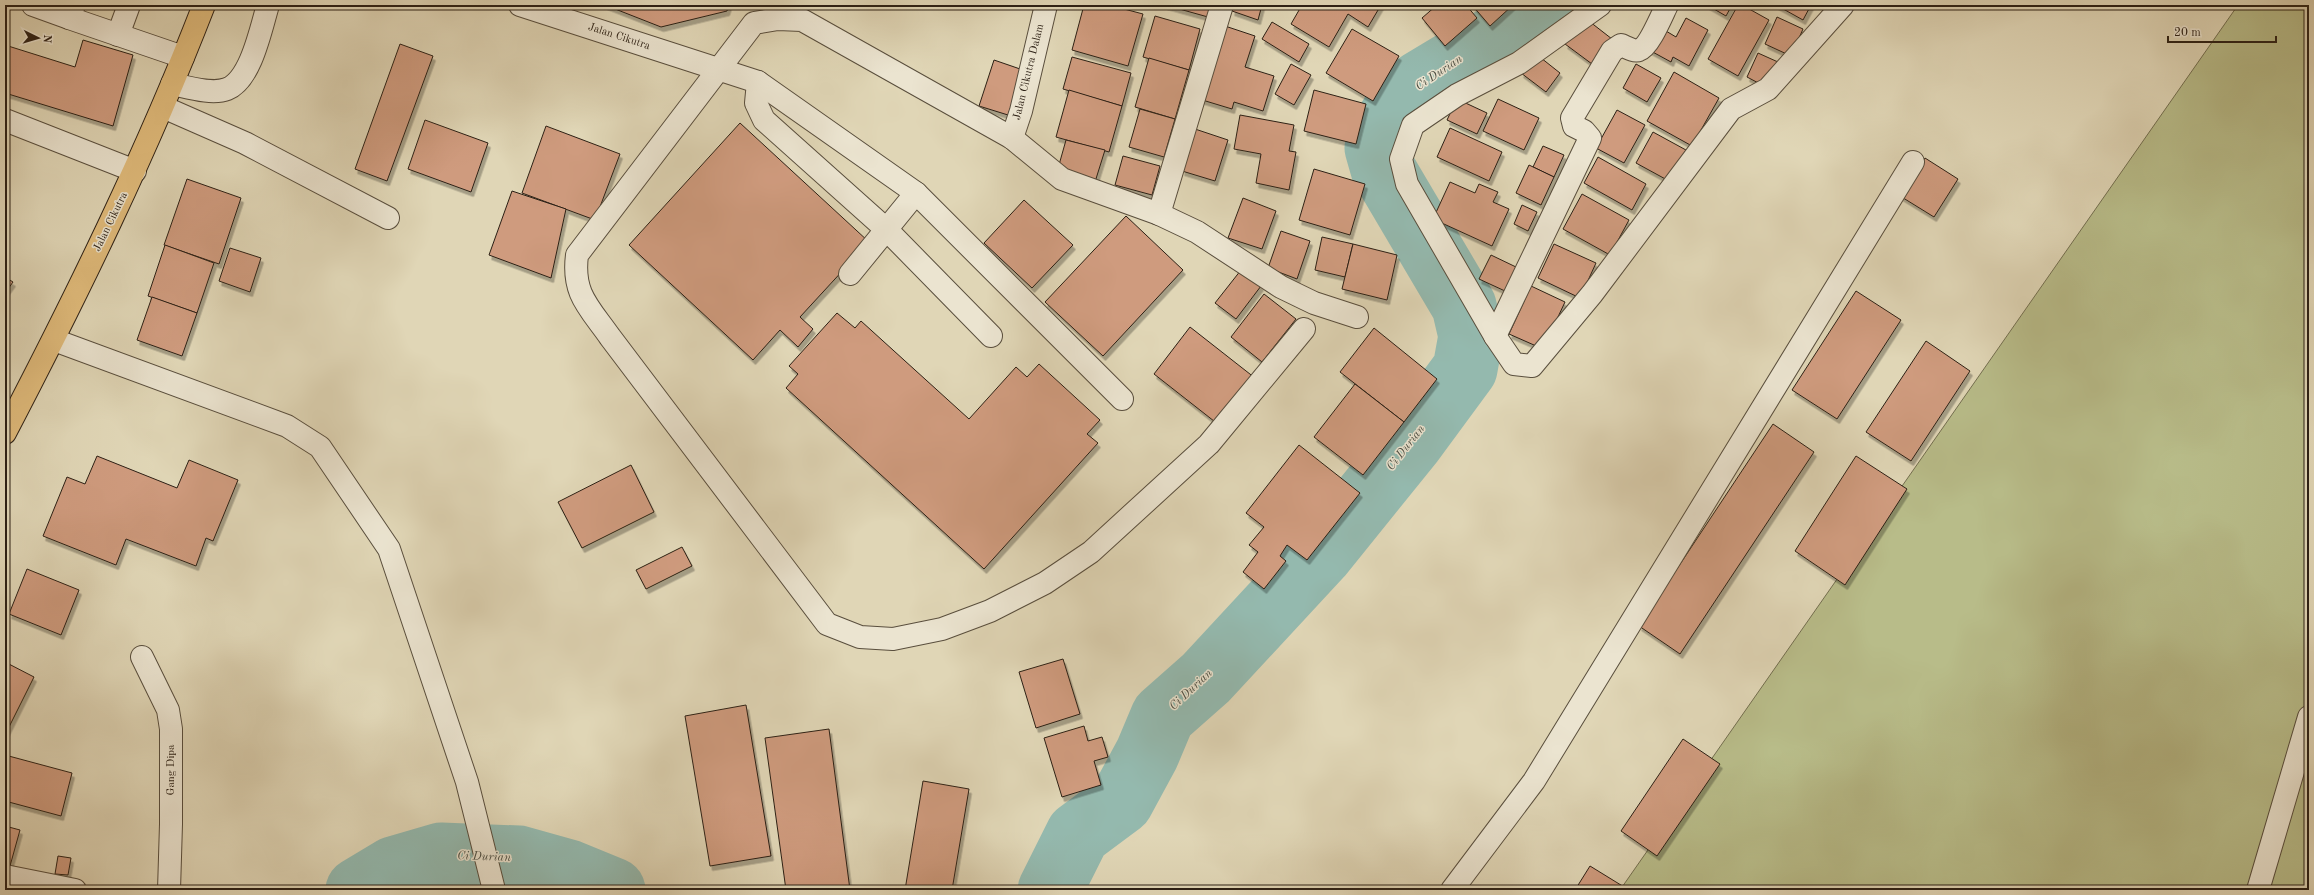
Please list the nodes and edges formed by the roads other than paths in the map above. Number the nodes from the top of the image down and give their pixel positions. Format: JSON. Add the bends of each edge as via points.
{"nodes":[{"id":1,"x":33,"y":5,"type":"edge"},
{"id":2,"x":129,"y":5,"type":"edge"},
{"id":3,"x":204,"y":5,"type":"edge"},
{"id":4,"x":268,"y":5,"type":"edge"},
{"id":5,"x":520,"y":5,"type":"edge"},
{"id":6,"x":1046,"y":5,"type":"edge"},
{"id":7,"x":1222,"y":5,"type":"edge"},
{"id":8,"x":1600,"y":5,"type":"edge"},
{"id":9,"x":1667,"y":5,"type":"edge"},
{"id":10,"x":1843,"y":5,"type":"edge"},
{"id":11,"x":71,"y":12,"type":"edge"},
{"id":12,"x":118,"y":35,"type":"junction"},
{"id":13,"x":183,"y":57,"type":"junction"},
{"id":14,"x":718,"y":69,"type":"junction"},
{"id":15,"x":758,"y":82,"type":"junction"},
{"id":16,"x":172,"y":84,"type":"junction"},
{"id":17,"x":163,"y":107,"type":"junction"},
{"id":18,"x":5,"y":120,"type":"edge"},
{"id":19,"x":1012,"y":138,"type":"junction"},
{"id":20,"x":1913,"y":162,"type":"dead end"},
{"id":21,"x":135,"y":171,"type":"junction"},
{"id":22,"x":916,"y":193,"type":"junction"},
{"id":23,"x":1159,"y":214,"type":"junction"},
{"id":24,"x":388,"y":218,"type":"dead end"},
{"id":25,"x":887,"y":230,"type":"junction"},
{"id":26,"x":850,"y":274,"type":"dead end"},
{"id":27,"x":1357,"y":317,"type":"dead end"},
{"id":28,"x":1304,"y":329,"type":"dead end"},
{"id":29,"x":991,"y":336,"type":"dead end"},
{"id":30,"x":1495,"y":336,"type":"junction"},
{"id":31,"x":54,"y":340,"type":"junction"},
{"id":32,"x":1122,"y":399,"type":"dead end"},
{"id":33,"x":5,"y":433,"type":"edge"},
{"id":34,"x":142,"y":657,"type":"dead end"},
{"id":35,"x":2309,"y":718,"type":"edge"},
{"id":36,"x":5,"y":876,"type":"edge"},
{"id":37,"x":492,"y":883,"type":"edge"},
{"id":38,"x":75,"y":890,"type":"edge"},
{"id":39,"x":169,"y":890,"type":"edge"},
{"id":40,"x":1452,"y":890,"type":"edge"},
{"id":41,"x":2258,"y":890,"type":"edge"}],
"edges":[{"from":1,"to":11,"type":"street"},
{"from":2,"to":12,"type":"street"},
{"from":3,"to":13,"type":"main road","name":"Jalan Cikutra"},
{"from":4,"to":16,"type":"street","via":[[245,73],[227,89],[204,91]]},
{"from":5,"to":14,"type":"street","name":"Jalan Cikutra"},
{"from":6,"to":19,"type":"street","name":"Jalan Cikutra Dalam","via":[[1021,111]]},
{"from":7,"to":23,"type":"street"},
{"from":8,"to":30,"type":"street","via":[[1519,63],[1457,95],[1413,125],[1401,159],[1407,184]]},
{"from":9,"to":30,"type":"street","via":[[1655,30],[1641,50],[1621,46],[1612,51],[1572,118],[1574,126],[1590,138]]},
{"from":10,"to":30,"type":"street","via":[[1768,89],[1731,109],[1592,294],[1532,366],[1514,364]]},
{"from":11,"to":12,"type":"street"},
{"from":12,"to":13,"type":"street"},
{"from":13,"to":16,"type":"main road","name":"Jalan Cikutra"},
{"from":14,"to":15,"type":"street","name":"Jalan Cikutra"},
{"from":14,"to":19,"type":"street","via":[[754,23],[778,19],[802,20]]},
{"from":14,"to":28,"type":"street","via":[[577,255],[574,274],[579,292],[610,338],[826,624],[860,637],[893,639],[949,626],[990,611],[1045,583],[1091,552],[1209,444]]},
{"from":15,"to":22,"type":"street","name":"Jalan Cikutra"},
{"from":15,"to":25,"type":"street","via":[[756,103],[764,120]]},
{"from":16,"to":17,"type":"main road","name":"Jalan Cikutra"},
{"from":17,"to":21,"type":"main road","name":"Jalan Cikutra"},
{"from":17,"to":24,"type":"street","via":[[245,143]]},
{"from":18,"to":21,"type":"street"},
{"from":19,"to":23,"type":"street","via":[[1062,179]]},
{"from":20,"to":40,"type":"street","via":[[1534,782]]},
{"from":21,"to":31,"type":"main road","name":"Jalan Cikutra"},
{"from":22,"to":25,"type":"street"},
{"from":22,"to":32,"type":"street","name":"Jalan Cikutra"},
{"from":23,"to":27,"type":"street","via":[[1197,232],[1281,287],[1314,303]]},
{"from":25,"to":26,"type":"street"},
{"from":25,"to":29,"type":"street"},
{"from":31,"to":33,"type":"main road","name":"Jalan Cikutra"},
{"from":31,"to":37,"type":"street","via":[[287,426],[320,446],[389,549],[467,782]]},
{"from":34,"to":39,"type":"street","name":"Gang Dipa","via":[[168,710],[171,729]]},
{"from":35,"to":41,"type":"street"},
{"from":36,"to":38,"type":"street"}]}
